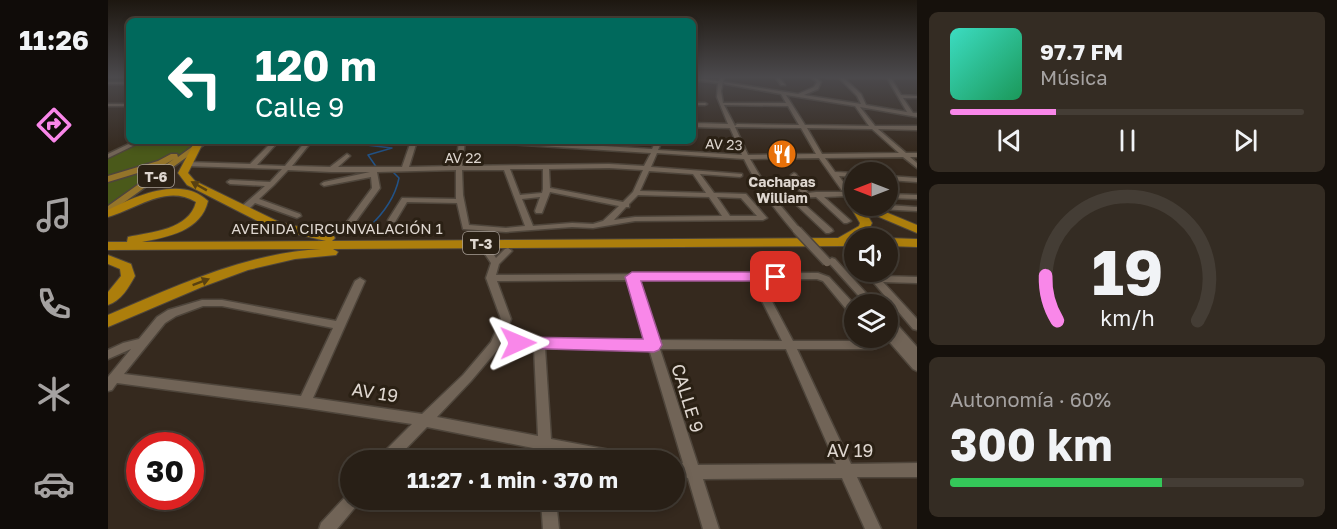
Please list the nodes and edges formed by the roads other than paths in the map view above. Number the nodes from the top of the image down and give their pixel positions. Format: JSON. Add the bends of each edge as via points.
{"nodes":[{"id":1,"x":720,"y":102,"type":"edge"},
{"id":2,"x":788,"y":102,"type":"edge"},
{"id":3,"x":841,"y":102,"type":"edge"},
{"id":4,"x":862,"y":102,"type":"edge"},
{"id":5,"x":904,"y":102,"type":"edge"},
{"id":6,"x":696,"y":104,"type":"edge"},
{"id":7,"x":705,"y":104,"type":"dead end"},
{"id":8,"x":725,"y":104,"type":"joint"},
{"id":9,"x":856,"y":104,"type":"junction"},
{"id":10,"x":108,"y":105,"type":"edge"},
{"id":11,"x":126,"y":105,"type":"edge"},
{"id":12,"x":790,"y":105,"type":"junction"},
{"id":13,"x":864,"y":105,"type":"junction"},
{"id":14,"x":915,"y":116,"type":"edge"},
{"id":15,"x":696,"y":126,"type":"edge"},
{"id":16,"x":735,"y":126,"type":"junction"},
{"id":17,"x":804,"y":128,"type":"junction"},
{"id":18,"x":874,"y":128,"type":"junction"},
{"id":19,"x":917,"y":128,"type":"edge"},
{"id":20,"x":134,"y":144,"type":"edge"},
{"id":21,"x":198,"y":144,"type":"edge"},
{"id":22,"x":273,"y":144,"type":"edge"},
{"id":23,"x":307,"y":144,"type":"edge"},
{"id":24,"x":413,"y":144,"type":"edge"},
{"id":25,"x":462,"y":144,"type":"edge"},
{"id":26,"x":569,"y":144,"type":"edge"},
{"id":27,"x":658,"y":144,"type":"edge"},
{"id":28,"x":655,"y":151,"type":"junction"},
{"id":29,"x":905,"y":155,"type":"junction"},
{"id":30,"x":917,"y":155,"type":"edge"},
{"id":31,"x":108,"y":156,"type":"edge"},
{"id":32,"x":347,"y":156,"type":"dead end"},
{"id":33,"x":748,"y":157,"type":"junction"},
{"id":34,"x":821,"y":157,"type":"junction"},
{"id":35,"x":186,"y":164,"type":"junction"},
{"id":36,"x":253,"y":165,"type":"junction"},
{"id":37,"x":917,"y":166,"type":"edge"},
{"id":38,"x":546,"y":167,"type":"junction"},
{"id":39,"x":405,"y":168,"type":"junction"},
{"id":40,"x":286,"y":169,"type":"junction"},
{"id":41,"x":458,"y":169,"type":"junction"},
{"id":42,"x":507,"y":169,"type":"junction"},
{"id":43,"x":332,"y":170,"type":"junction"},
{"id":44,"x":645,"y":170,"type":"junction"},
{"id":45,"x":373,"y":172,"type":"junction"},
{"id":46,"x":696,"y":173,"type":"junction"},
{"id":47,"x":833,"y":174,"type":"junction"},
{"id":48,"x":844,"y":174,"type":"edge"},
{"id":49,"x":740,"y":175,"type":"dead end"},
{"id":50,"x":794,"y":175,"type":"dead end"},
{"id":51,"x":108,"y":179,"type":"edge"},
{"id":52,"x":898,"y":179,"type":"edge"},
{"id":53,"x":917,"y":180,"type":"edge"},
{"id":54,"x":230,"y":182,"type":"dead end"},
{"id":55,"x":272,"y":184,"type":"junction"},
{"id":56,"x":324,"y":184,"type":"dead end"},
{"id":57,"x":844,"y":188,"type":"edge"},
{"id":58,"x":545,"y":192,"type":"junction"},
{"id":59,"x":636,"y":193,"type":"junction"},
{"id":60,"x":806,"y":194,"type":"junction"},
{"id":61,"x":816,"y":194,"type":"junction"},
{"id":62,"x":712,"y":196,"type":"junction"},
{"id":63,"x":898,"y":196,"type":"edge"},
{"id":64,"x":901,"y":196,"type":"junction"},
{"id":65,"x":519,"y":197,"type":"junction"},
{"id":66,"x":917,"y":197,"type":"edge"},
{"id":67,"x":844,"y":198,"type":"edge"},
{"id":68,"x":255,"y":200,"type":"junction"},
{"id":69,"x":459,"y":201,"type":"junction"},
{"id":70,"x":626,"y":205,"type":"junction"},
{"id":71,"x":108,"y":206,"type":"edge"},
{"id":72,"x":244,"y":209,"type":"junction"},
{"id":73,"x":898,"y":209,"type":"edge"},
{"id":74,"x":916,"y":210,"type":"edge"},
{"id":75,"x":539,"y":211,"type":"dead end"},
{"id":76,"x":108,"y":213,"type":"edge"},
{"id":77,"x":297,"y":216,"type":"dead end"},
{"id":78,"x":862,"y":216,"type":"edge"},
{"id":79,"x":883,"y":216,"type":"edge"},
{"id":80,"x":728,"y":219,"type":"junction"},
{"id":81,"x":392,"y":220,"type":"dead end"},
{"id":82,"x":847,"y":221,"type":"dead end"},
{"id":83,"x":606,"y":223,"type":"junction"},
{"id":84,"x":348,"y":226,"type":"dead end"},
{"id":85,"x":917,"y":229,"type":"edge"},
{"id":86,"x":829,"y":231,"type":"dead end"},
{"id":87,"x":524,"y":234,"type":"junction"},
{"id":88,"x":839,"y":242,"type":"junction"},
{"id":89,"x":844,"y":242,"type":"edge"},
{"id":90,"x":898,"y":242,"type":"edge"},
{"id":91,"x":917,"y":243,"type":"edge"},
{"id":92,"x":108,"y":244,"type":"edge"},
{"id":93,"x":367,"y":244,"type":"junction"},
{"id":94,"x":508,"y":250,"type":"junction"},
{"id":95,"x":844,"y":250,"type":"edge"},
{"id":96,"x":898,"y":250,"type":"edge"},
{"id":97,"x":917,"y":250,"type":"edge"},
{"id":98,"x":487,"y":251,"type":"junction"},
{"id":99,"x":337,"y":252,"type":"junction"},
{"id":100,"x":108,"y":253,"type":"edge"},
{"id":101,"x":108,"y":259,"type":"edge"},
{"id":102,"x":830,"y":262,"type":"junction"},
{"id":103,"x":495,"y":263,"type":"junction"},
{"id":104,"x":632,"y":277,"type":"junction"},
{"id":105,"x":754,"y":277,"type":"junction"},
{"id":106,"x":491,"y":278,"type":"junction"},
{"id":107,"x":917,"y":280,"type":"edge"},
{"id":108,"x":360,"y":281,"type":"dead end"},
{"id":109,"x":856,"y":294,"type":"edge"},
{"id":110,"x":862,"y":294,"type":"edge"},
{"id":111,"x":162,"y":298,"type":"junction"},
{"id":112,"x":108,"y":300,"type":"edge"},
{"id":113,"x":844,"y":300,"type":"edge"},
{"id":114,"x":172,"y":313,"type":"junction"},
{"id":115,"x":108,"y":321,"type":"edge"},
{"id":116,"x":340,"y":326,"type":"junction"},
{"id":117,"x":917,"y":326,"type":"edge"},
{"id":118,"x":898,"y":333,"type":"edge"},
{"id":119,"x":539,"y":342,"type":"junction"},
{"id":120,"x":142,"y":343,"type":"junction"},
{"id":121,"x":496,"y":344,"type":"junction"},
{"id":122,"x":898,"y":344,"type":"edge"},
{"id":123,"x":654,"y":345,"type":"junction"},
{"id":124,"x":844,"y":345,"type":"edge"},
{"id":125,"x":790,"y":346,"type":"junction"},
{"id":126,"x":917,"y":354,"type":"edge"},
{"id":127,"x":108,"y":355,"type":"edge"},
{"id":128,"x":917,"y":366,"type":"edge"},
{"id":129,"x":111,"y":382,"type":"edge"},
{"id":130,"x":305,"y":401,"type":"junction"},
{"id":131,"x":424,"y":420,"type":"junction"},
{"id":132,"x":545,"y":446,"type":"junction"},
{"id":133,"x":396,"y":450,"type":"edge"},
{"id":134,"x":545,"y":450,"type":"edge"},
{"id":135,"x":568,"y":450,"type":"edge"},
{"id":136,"x":845,"y":469,"type":"junction"},
{"id":137,"x":917,"y":470,"type":"edge"},
{"id":138,"x":685,"y":471,"type":"edge"},
{"id":139,"x":693,"y":472,"type":"junction"},
{"id":140,"x":343,"y":510,"type":"edge"},
{"id":141,"x":550,"y":510,"type":"edge"},
{"id":142,"x":327,"y":529,"type":"edge"},
{"id":143,"x":551,"y":529,"type":"edge"},
{"id":144,"x":711,"y":529,"type":"edge"},
{"id":145,"x":873,"y":529,"type":"edge"}],
"edges":[{"from":1,"to":16,"type":"street"},
{"from":2,"to":12,"type":"street"},
{"from":3,"to":9,"type":"street"},
{"from":4,"to":13,"type":"street"},
{"from":5,"to":14,"type":"street"},
{"from":6,"to":7,"type":"street"},
{"from":8,"to":12,"type":"street"},
{"from":8,"to":16,"type":"street"},
{"from":9,"to":13,"type":"street"},
{"from":9,"to":18,"type":"street"},
{"from":10,"to":11,"type":"street"},
{"from":12,"to":17,"type":"street"},
{"from":13,"to":14,"type":"street"},
{"from":15,"to":16,"type":"street"},
{"from":16,"to":17,"type":"street"},
{"from":16,"to":33,"type":"street"},
{"from":17,"to":18,"type":"street"},
{"from":17,"to":34,"type":"street"},
{"from":18,"to":19,"type":"street"},
{"from":18,"to":29,"type":"street"},
{"from":20,"to":31,"type":"street"},
{"from":21,"to":35,"type":"highway"},
{"from":21,"to":51,"type":"main road","via":[[161,163]]},
{"from":21,"to":71,"type":"main road","number":"T-6"},
{"from":21,"to":76,"type":"main road","number":"T-6"},
{"from":22,"to":36,"type":"street"},
{"from":23,"to":40,"type":"street"},
{"from":24,"to":39,"type":"street"},
{"from":25,"to":41,"type":"street"},
{"from":26,"to":28,"type":"street","name":"AV 23"},
{"from":27,"to":28,"type":"street"},
{"from":28,"to":33,"type":"street","name":"AV 23"},
{"from":28,"to":44,"type":"street"},
{"from":29,"to":30,"type":"street","name":"AV 23"},
{"from":29,"to":34,"type":"street","name":"AV 23"},
{"from":29,"to":37,"type":"street"},
{"from":32,"to":43,"type":"street"},
{"from":33,"to":34,"type":"street","name":"AV 23"},
{"from":33,"to":102,"type":"street","bridge":true,"via":[[764,191]]},
{"from":34,"to":47,"type":"street"},
{"from":35,"to":36,"type":"street","name":"AV 22"},
{"from":72,"to":35,"type":"highway","one_way":true,"via":[[191,183],[183,173]]},
{"from":36,"to":40,"type":"street","name":"AV 22"},
{"from":38,"to":42,"type":"street","name":"AV 22"},
{"from":38,"to":44,"type":"street","name":"AV 22"},
{"from":38,"to":58,"type":"street"},
{"from":39,"to":41,"type":"street","name":"AV 22"},
{"from":39,"to":45,"type":"street","name":"AV 22"},
{"from":40,"to":43,"type":"street","name":"AV 22"},
{"from":40,"to":55,"type":"street"},
{"from":41,"to":42,"type":"street","name":"AV 22"},
{"from":41,"to":69,"type":"street"},
{"from":42,"to":65,"type":"street"},
{"from":43,"to":45,"type":"street","name":"AV 22"},
{"from":44,"to":46,"type":"street","name":"AV 22"},
{"from":44,"to":59,"type":"street"},
{"from":45,"to":56,"type":"street"},
{"from":45,"to":84,"type":"street","via":[[376,188]]},
{"from":46,"to":49,"type":"street","name":"AV 22"},
{"from":46,"to":62,"type":"street"},
{"from":47,"to":48,"type":"street"},
{"from":47,"to":57,"type":"street"},
{"from":50,"to":60,"type":"street"},
{"from":52,"to":53,"type":"street"},
{"from":54,"to":55,"type":"street"},
{"from":55,"to":68,"type":"street"},
{"from":58,"to":65,"type":"street"},
{"from":58,"to":70,"type":"street"},
{"from":58,"to":75,"type":"street"},
{"from":59,"to":62,"type":"street"},
{"from":59,"to":70,"type":"street"},
{"from":60,"to":61,"type":"street"},
{"from":60,"to":86,"type":"street","via":[[791,196]]},
{"from":61,"to":67,"type":"street"},
{"from":61,"to":82,"type":"street"},
{"from":62,"to":80,"type":"street"},
{"from":62,"to":80,"type":"street","via":[[744,197],[763,218]]},
{"from":63,"to":64,"type":"street"},
{"from":64,"to":66,"type":"street"},
{"from":64,"to":74,"type":"street"},
{"from":65,"to":87,"type":"street"},
{"from":68,"to":72,"type":"street"},
{"from":68,"to":77,"type":"street"},
{"from":69,"to":81,"type":"street","via":[[405,201]]},
{"from":69,"to":87,"type":"street","via":[[466,227]]},
{"from":70,"to":83,"type":"street"},
{"from":72,"to":93,"type":"highway","via":[[296,231]]},
{"from":73,"to":74,"type":"street"},
{"from":76,"to":92,"type":"highway","via":[[168,194],[183,193],[202,201],[197,216],[183,225]]},
{"from":78,"to":88,"type":"highway","via":[[864,228]]},
{"from":79,"to":85,"type":"highway"},
{"from":80,"to":83,"type":"street","via":[[635,219]]},
{"from":83,"to":87,"type":"street"},
{"from":87,"to":88,"type":"highway","name":"AVENIDA CIRCUNVALACIÓN 1","number":"T-3"},
{"from":87,"to":93,"type":"highway","name":"AVENIDA CIRCUNVALACIÓN 1","number":"T-3"},
{"from":88,"to":89,"type":"highway","name":"AVENIDA CIRCUNVALACIÓN 1","number":"T-3"},
{"from":90,"to":91,"type":"highway"},
{"from":92,"to":93,"type":"highway","name":"AVENIDA CIRCUNVALACIÓN 1","number":"T-3"},
{"from":94,"to":95,"type":"highway","name":"AVENIDA CIRCUNVALACIÓN 1","number":"T-3"},
{"from":94,"to":98,"type":"highway","name":"AVENIDA CIRCUNVALACIÓN 1","number":"T-3"},
{"from":94,"to":103,"type":"street"},
{"from":96,"to":97,"type":"highway"},
{"from":98,"to":99,"type":"highway","name":"AVENIDA CIRCUNVALACIÓN 1","number":"T-3"},
{"from":98,"to":103,"type":"street"},
{"from":99,"to":100,"type":"highway","name":"AVENIDA CIRCUNVALACIÓN 1","number":"T-3"},
{"from":111,"to":99,"type":"highway","one_way":true,"via":[[290,255]]},
{"from":101,"to":112,"type":"highway","via":[[126,267],[128,276]]},
{"from":102,"to":109,"type":"street"},
{"from":102,"to":110,"type":"street"},
{"from":103,"to":106,"type":"street"},
{"from":104,"to":105,"type":"street"},
{"from":104,"to":106,"type":"street"},
{"from":104,"to":123,"type":"street","name":"CALLE 9"},
{"from":105,"to":113,"type":"street","via":[[822,277]]},
{"from":105,"to":125,"type":"street"},
{"from":106,"to":121,"type":"street","via":[[506,319]]},
{"from":107,"to":117,"type":"street","via":[[877,281]]},
{"from":108,"to":116,"type":"street"},
{"from":111,"to":114,"type":"street"},
{"from":111,"to":115,"type":"highway"},
{"from":114,"to":116,"type":"street","via":[[202,303],[222,303]]},
{"from":114,"to":120,"type":"street"},
{"from":116,"to":130,"type":"street"},
{"from":118,"to":126,"type":"street"},
{"from":119,"to":121,"type":"street"},
{"from":119,"to":123,"type":"street"},
{"from":119,"to":132,"type":"street"},
{"from":120,"to":127,"type":"street"},
{"from":120,"to":129,"type":"street"},
{"from":121,"to":131,"type":"street"},
{"from":122,"to":128,"type":"street"},
{"from":123,"to":125,"type":"street"},
{"from":123,"to":139,"type":"street","name":"CALLE 9"},
{"from":124,"to":125,"type":"street"},
{"from":125,"to":136,"type":"street"},
{"from":129,"to":130,"type":"street","name":"AV 19"},
{"from":130,"to":131,"type":"street","name":"AV 19"},
{"from":131,"to":132,"type":"street","name":"AV 19"},
{"from":131,"to":133,"type":"street"},
{"from":132,"to":134,"type":"street"},
{"from":132,"to":135,"type":"street","name":"AV 19"},
{"from":136,"to":137,"type":"street","name":"AV 19"},
{"from":136,"to":139,"type":"street","name":"AV 19"},
{"from":136,"to":145,"type":"street"},
{"from":138,"to":139,"type":"street","name":"AV 19"},
{"from":139,"to":144,"type":"street","name":"CALLE 9"},
{"from":140,"to":142,"type":"street"},
{"from":141,"to":143,"type":"street"}]}
